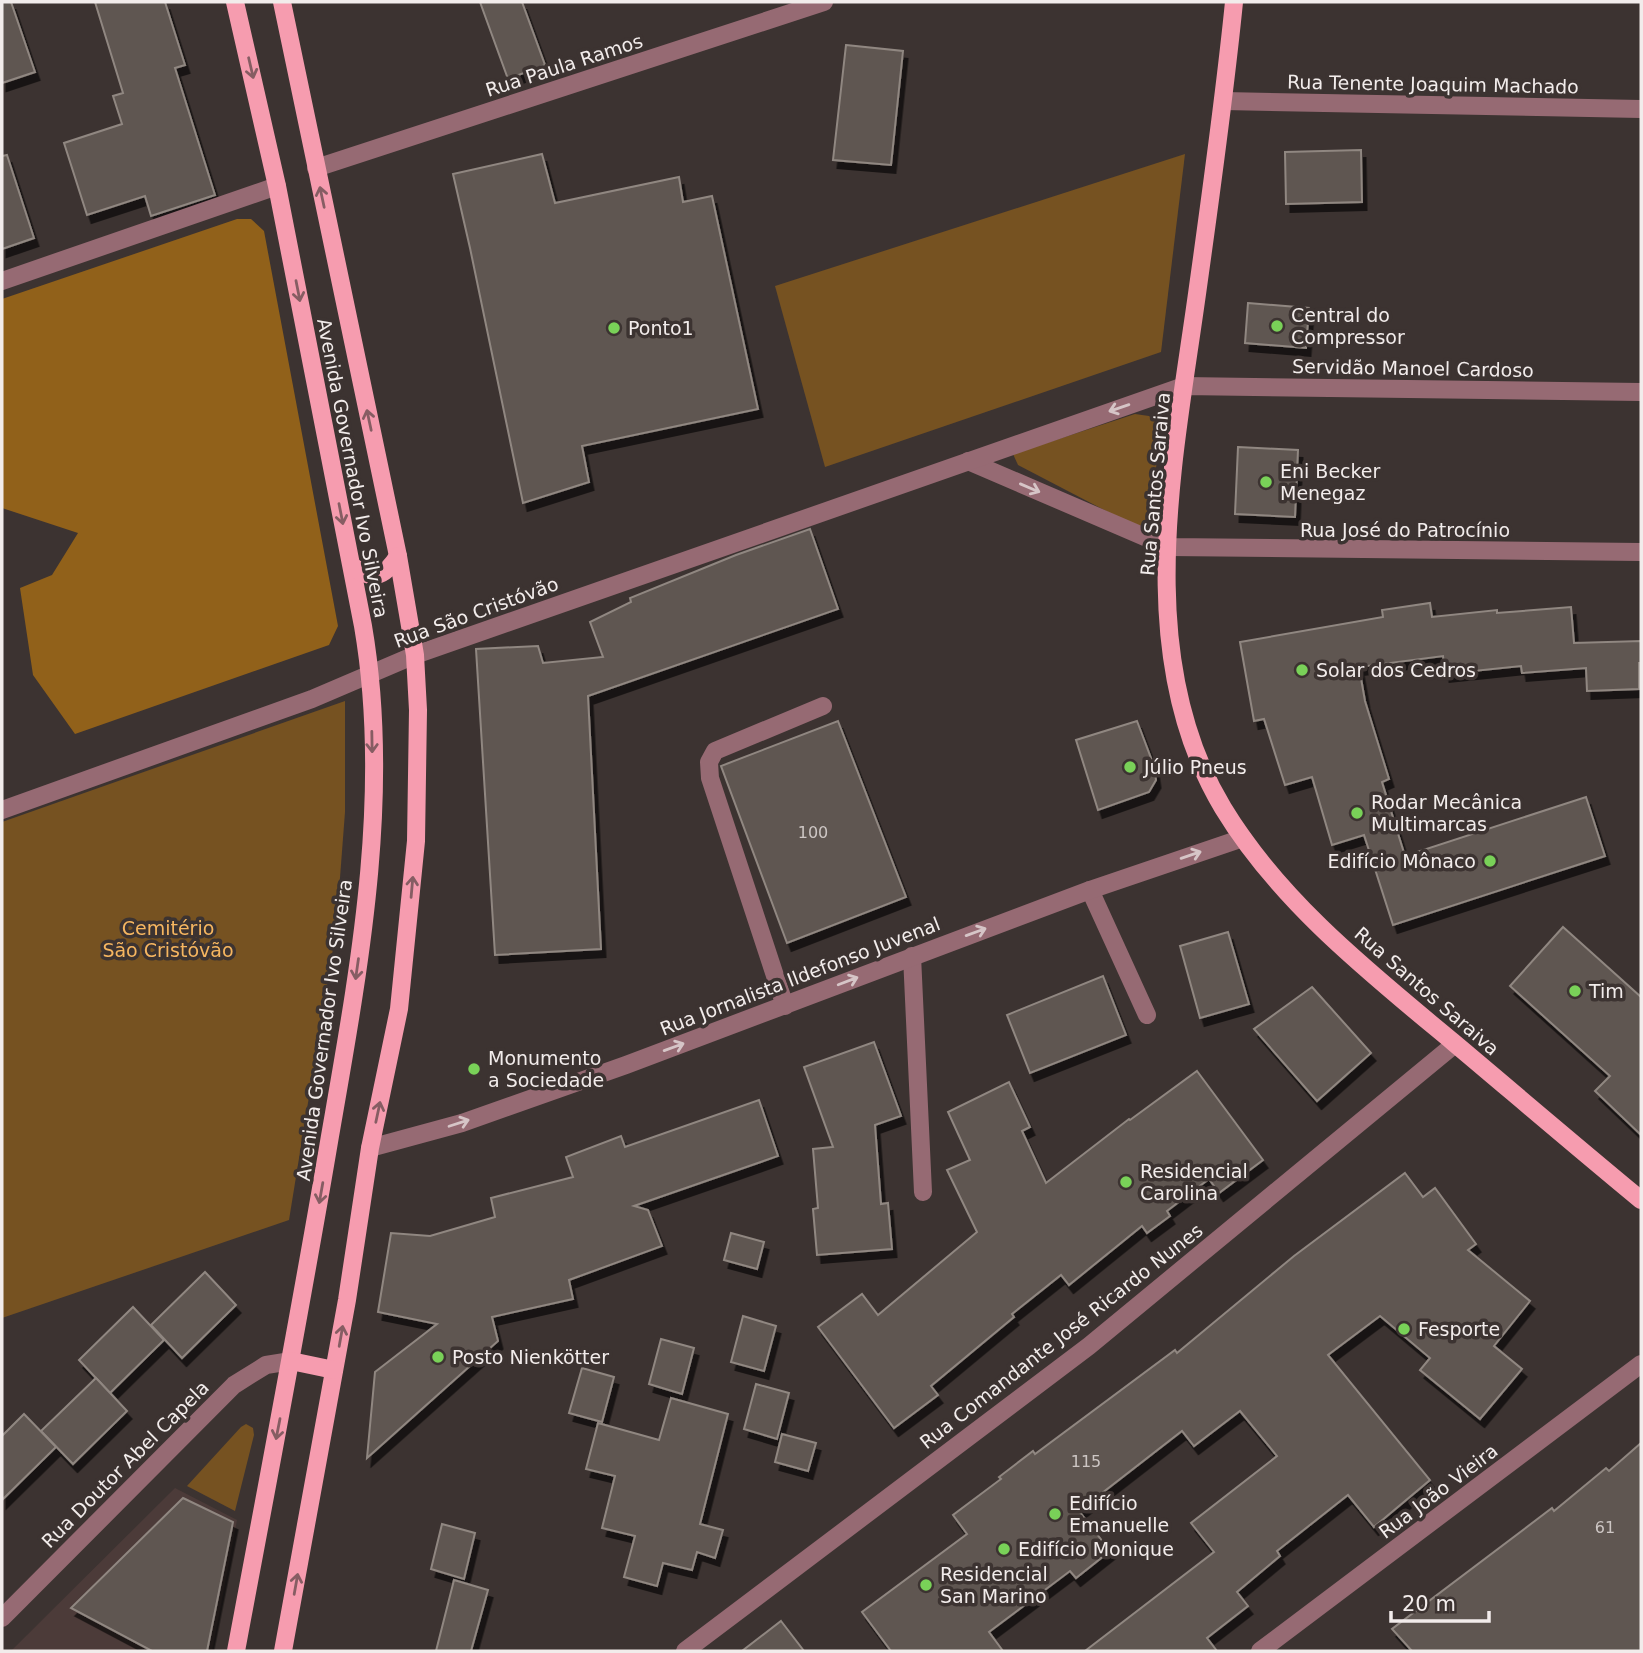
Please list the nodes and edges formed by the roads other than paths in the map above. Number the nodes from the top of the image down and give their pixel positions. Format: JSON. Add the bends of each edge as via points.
{"nodes":[{"id":1,"x":236,"y":2,"type":"edge"},
{"id":2,"x":282,"y":2,"type":"edge"},
{"id":3,"x":824,"y":2,"type":"edge"},
{"id":4,"x":1234,"y":2,"type":"edge"},
{"id":5,"x":1224,"y":101,"type":"junction"},
{"id":6,"x":1641,"y":109,"type":"edge"},
{"id":7,"x":316,"y":168,"type":"junction"},
{"id":8,"x":277,"y":186,"type":"junction"},
{"id":9,"x":2,"y":281,"type":"edge"},
{"id":10,"x":1184,"y":386,"type":"junction"},
{"id":11,"x":1641,"y":391,"type":"edge"},
{"id":12,"x":968,"y":461,"type":"junction"},
{"id":13,"x":1168,"y":547,"type":"junction"},
{"id":14,"x":1641,"y":552,"type":"edge"},
{"id":15,"x":398,"y":556,"type":"junction"},
{"id":16,"x":352,"y":566,"type":"junction"},
{"id":17,"x":415,"y":655,"type":"junction"},
{"id":18,"x":371,"y":674,"type":"junction"},
{"id":19,"x":823,"y":706,"type":"dead end"},
{"id":20,"x":2,"y":810,"type":"edge"},
{"id":21,"x":1243,"y":838,"type":"junction"},
{"id":22,"x":1090,"y":890,"type":"junction"},
{"id":23,"x":912,"y":956,"type":"junction"},
{"id":24,"x":785,"y":1006,"type":"junction"},
{"id":25,"x":1147,"y":1015,"type":"dead end"},
{"id":26,"x":1455,"y":1044,"type":"junction"},
{"id":27,"x":370,"y":1149,"type":"junction"},
{"id":28,"x":923,"y":1192,"type":"dead end"},
{"id":29,"x":1641,"y":1200,"type":"edge"},
{"id":30,"x":291,"y":1362,"type":"junction"},
{"id":31,"x":1641,"y":1364,"type":"edge"},
{"id":32,"x":334,"y":1370,"type":"junction"},
{"id":33,"x":2,"y":1618,"type":"edge"},
{"id":34,"x":236,"y":1651,"type":"edge"},
{"id":35,"x":283,"y":1651,"type":"edge"},
{"id":36,"x":685,"y":1651,"type":"edge"},
{"id":37,"x":1260,"y":1651,"type":"edge"}],
"edges":[{"from":1,"to":8,"type":"main road","name":"Avenida Governador Ivo Silveira","one_way":true},
{"from":2,"to":7,"type":"main road","name":"Avenida Governador Ivo Silveira"},
{"from":3,"to":7,"type":"street","name":"Rua Paula Ramos"},
{"from":4,"to":5,"type":"main road","name":"Rua Santos Saraiva"},
{"from":5,"to":6,"type":"street","name":"Rua Tenente Joaquim Machado"},
{"from":5,"to":10,"type":"main road","name":"Rua Santos Saraiva"},
{"from":15,"to":7,"type":"main road","name":"Avenida Governador Ivo Silveira","one_way":true},
{"from":8,"to":9,"type":"street"},
{"from":8,"to":16,"type":"main road","name":"Avenida Governador Ivo Silveira","one_way":true},
{"from":10,"to":11,"type":"street","name":"Servidão Manoel Cardoso"},
{"from":10,"to":12,"type":"street","name":"Rua São Cristóvão","one_way":true},
{"from":10,"to":13,"type":"main road","name":"Rua Santos Saraiva"},
{"from":12,"to":13,"type":"street","one_way":true},
{"from":12,"to":17,"type":"street","name":"Rua São Cristóvão"},
{"from":13,"to":14,"type":"street","name":"Rua José do Patrocínio"},
{"from":13,"to":21,"type":"main road","name":"Rua Santos Saraiva","via":[[1170,635],[1185,719],[1200,764]]},
{"from":15,"to":16,"type":"main road","via":[[390,569],[377,576],[363,575]]},
{"from":15,"to":17,"type":"main road","name":"Avenida Governador Ivo Silveira"},
{"from":16,"to":18,"type":"main road","name":"Avenida Governador Ivo Silveira"},
{"from":17,"to":18,"type":"street","name":"Rua São Cristóvão"},
{"from":27,"to":17,"type":"main road","name":"Avenida Governador Ivo Silveira","one_way":true,"via":[[399,1009],[412,889],[418,778]]},
{"from":18,"to":20,"type":"street","name":"Rua São Cristóvão"},
{"from":18,"to":30,"type":"main road","name":"Avenida Governador Ivo Silveira","one_way":true,"via":[[374,800],[360,953]]},
{"from":19,"to":24,"type":"street","via":[[715,751],[709,762],[710,778]]},
{"from":22,"to":21,"type":"street","name":"Rua Jornalista Ildefonso Juvenal","one_way":true},
{"from":21,"to":26,"type":"main road","name":"Rua Santos Saraiva","via":[[1291,897]]},
{"from":23,"to":22,"type":"street","name":"Rua Jornalista Ildefonso Juvenal","one_way":true},
{"from":22,"to":25,"type":"street"},
{"from":24,"to":23,"type":"street","name":"Rua Jornalista Ildefonso Juvenal","one_way":true},
{"from":23,"to":28,"type":"street"},
{"from":27,"to":24,"type":"street","name":"Rua Jornalista Ildefonso Juvenal","one_way":true,"via":[[461,1123]]},
{"from":26,"to":29,"type":"main road","name":"Rua Santos Saraiva"},
{"from":26,"to":36,"type":"street","name":"Rua Comandante José Ricardo Nunes","via":[[1088,1346]]},
{"from":32,"to":27,"type":"main road","name":"Avenida Governador Ivo Silveira","one_way":true},
{"from":30,"to":32,"type":"main road"},
{"from":30,"to":33,"type":"street","name":"Rua Doutor Abel Capela","via":[[265,1366],[234,1385]]},
{"from":30,"to":34,"type":"main road","name":"Avenida Governador Ivo Silveira","one_way":true},
{"from":31,"to":37,"type":"street","name":"Rua João Vieira"},
{"from":35,"to":32,"type":"main road","name":"Avenida Governador Ivo Silveira","one_way":true}]}
